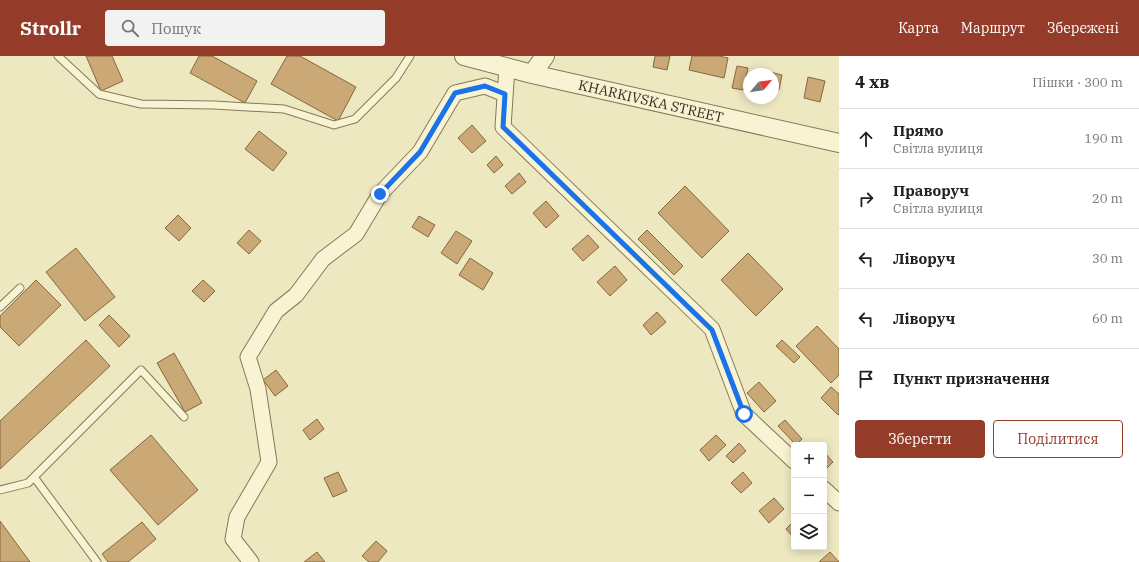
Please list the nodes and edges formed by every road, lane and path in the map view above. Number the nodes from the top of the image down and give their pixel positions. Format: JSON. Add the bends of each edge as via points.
{"nodes":[{"id":1,"x":58,"y":56,"type":"edge"},
{"id":2,"x":410,"y":56,"type":"edge"},
{"id":3,"x":464,"y":56,"type":"edge"},
{"id":4,"x":545,"y":56,"type":"edge"},
{"id":5,"x":507,"y":67,"type":"junction"},
{"id":6,"x":532,"y":74,"type":"junction"},
{"id":7,"x":505,"y":94,"type":"junction"},
{"id":8,"x":839,"y":143,"type":"edge"},
{"id":9,"x":20,"y":288,"type":"dead end"},
{"id":10,"x":0,"y":307,"type":"edge"},
{"id":11,"x":184,"y":417,"type":"dead end"},
{"id":12,"x":791,"y":458,"type":"edge"},
{"id":13,"x":34,"y":477,"type":"junction"},
{"id":14,"x":0,"y":490,"type":"edge"},
{"id":15,"x":827,"y":492,"type":"edge"},
{"id":16,"x":839,"y":503,"type":"edge"},
{"id":17,"x":98,"y":562,"type":"edge"},
{"id":18,"x":251,"y":562,"type":"edge"}],
"edges":[{"from":1,"to":2,"type":"lane","via":[[99,94],[141,104],[284,109],[334,125],[355,119],[396,78]]},
{"from":3,"to":5,"type":"street","name":"KHARKIVSKA STREET"},
{"from":4,"to":6,"type":"street"},
{"from":5,"to":6,"type":"street","name":"KHARKIVSKA STREET"},
{"from":5,"to":7,"type":"street"},
{"from":6,"to":8,"type":"street","name":"KHARKIVSKA STREET"},
{"from":7,"to":12,"type":"street","via":[[503,127],[712,330],[744,414]]},
{"from":7,"to":18,"type":"street","via":[[485,86],[455,93],[420,152],[380,194],[356,234],[324,260],[296,295],[276,311],[248,357],[258,388],[269,462],[237,517],[233,539]]},
{"from":9,"to":10,"type":"lane"},
{"from":11,"to":13,"type":"lane","via":[[141,370]]},
{"from":13,"to":14,"type":"lane","via":[[28,483]]},
{"from":13,"to":17,"type":"lane"},
{"from":15,"to":16,"type":"street"}]}
